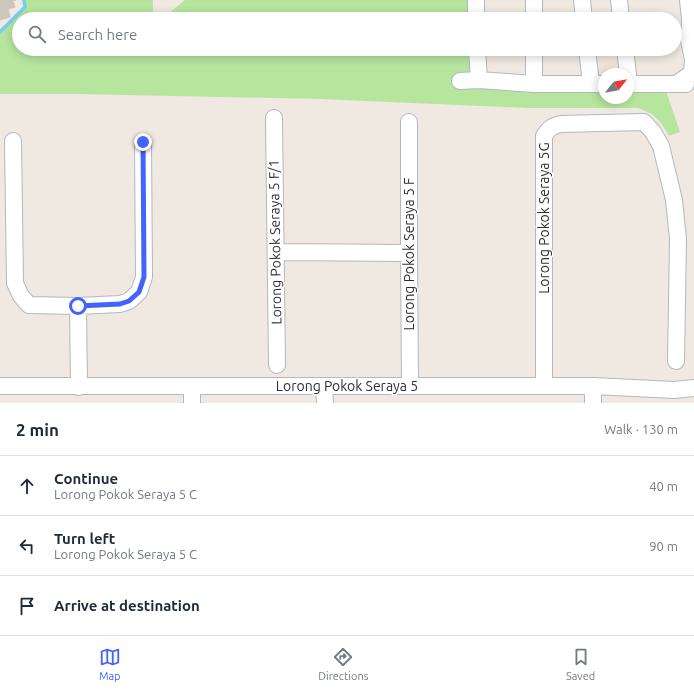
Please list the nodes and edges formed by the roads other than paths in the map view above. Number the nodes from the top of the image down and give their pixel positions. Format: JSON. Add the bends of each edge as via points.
{"nodes":[{"id":1,"x":476,"y":0,"type":"edge"},
{"id":2,"x":534,"y":0,"type":"edge"},
{"id":3,"x":582,"y":0,"type":"edge"},
{"id":4,"x":619,"y":0,"type":"edge"},
{"id":5,"x":688,"y":0,"type":"edge"},
{"id":6,"x":476,"y":12,"type":"edge"},
{"id":7,"x":534,"y":12,"type":"edge"},
{"id":8,"x":583,"y":12,"type":"edge"},
{"id":9,"x":620,"y":12,"type":"edge"},
{"id":10,"x":690,"y":19,"type":"junction"},
{"id":11,"x":694,"y":37,"type":"edge"},
{"id":12,"x":477,"y":56,"type":"edge"},
{"id":13,"x":534,"y":56,"type":"edge"},
{"id":14,"x":589,"y":56,"type":"edge"},
{"id":15,"x":626,"y":56,"type":"edge"},
{"id":16,"x":627,"y":68,"type":"edge"},
{"id":17,"x":479,"y":80,"type":"junction"},
{"id":18,"x":634,"y":80,"type":"edge"},
{"id":19,"x":460,"y":81,"type":"dead end"},
{"id":20,"x":534,"y":84,"type":"junction"},
{"id":21,"x":597,"y":84,"type":"edge"},
{"id":22,"x":676,"y":84,"type":"junction"},
{"id":23,"x":694,"y":84,"type":"edge"},
{"id":24,"x":274,"y":118,"type":"dead end"},
{"id":25,"x":409,"y":122,"type":"dead end"},
{"id":26,"x":13,"y":141,"type":"dead end"},
{"id":27,"x":143,"y":142,"type":"dead end"},
{"id":28,"x":276,"y":252,"type":"junction"},
{"id":29,"x":409,"y":253,"type":"junction"},
{"id":30,"x":78,"y":306,"type":"junction"},
{"id":31,"x":676,"y":361,"type":"dead end"},
{"id":32,"x":277,"y":365,"type":"dead end"},
{"id":33,"x":0,"y":386,"type":"edge"},
{"id":34,"x":79,"y":386,"type":"junction"},
{"id":35,"x":410,"y":386,"type":"junction"},
{"id":36,"x":544,"y":386,"type":"junction"},
{"id":37,"x":593,"y":386,"type":"junction"},
{"id":38,"x":192,"y":387,"type":"junction"},
{"id":39,"x":324,"y":387,"type":"junction"},
{"id":40,"x":694,"y":388,"type":"edge"},
{"id":41,"x":192,"y":403,"type":"edge"},
{"id":42,"x":324,"y":403,"type":"edge"},
{"id":43,"x":593,"y":403,"type":"edge"}],
"edges":[{"from":1,"to":6,"type":"street"},
{"from":2,"to":7,"type":"street"},
{"from":3,"to":8,"type":"street"},
{"from":4,"to":9,"type":"street"},
{"from":5,"to":10,"type":"street"},
{"from":10,"to":11,"type":"street"},
{"from":10,"to":22,"type":"street","via":[[692,73]]},
{"from":12,"to":17,"type":"street"},
{"from":13,"to":20,"type":"street"},
{"from":14,"to":21,"type":"street"},
{"from":15,"to":16,"type":"street"},
{"from":17,"to":19,"type":"street"},
{"from":17,"to":20,"type":"street"},
{"from":18,"to":22,"type":"street"},
{"from":20,"to":21,"type":"street"},
{"from":22,"to":23,"type":"street"},
{"from":24,"to":28,"type":"street","name":"Lorong Pokok Seraya 5 F/1"},
{"from":25,"to":29,"type":"street","name":"Lorong Pokok Seraya 5 F"},
{"from":26,"to":30,"type":"street","via":[[16,283],[21,296],[29,305]]},
{"from":27,"to":30,"type":"street","via":[[144,277],[139,292],[129,301],[120,304]]},
{"from":28,"to":29,"type":"street"},
{"from":28,"to":32,"type":"street","name":"Lorong Pokok Seraya 5 F/1"},
{"from":29,"to":35,"type":"street","name":"Lorong Pokok Seraya 5 F"},
{"from":30,"to":34,"type":"street"},
{"from":31,"to":36,"type":"street","name":"Lorong Pokok Seraya 5G","via":[[678,239],[674,200],[661,146],[644,122],[561,124],[548,130],[544,136]]},
{"from":33,"to":34,"type":"street","name":"Lorong Pokok Seraya 5"},
{"from":34,"to":38,"type":"street","name":"Lorong Pokok Seraya 5"},
{"from":35,"to":36,"type":"street","name":"Lorong Pokok Seraya 5"},
{"from":35,"to":39,"type":"street","name":"Lorong Pokok Seraya 5"},
{"from":36,"to":37,"type":"street","name":"Lorong Pokok Seraya 5"},
{"from":37,"to":40,"type":"street","name":"Lorong Pokok Seraya 5","via":[[674,390]]},
{"from":37,"to":43,"type":"street"},
{"from":38,"to":39,"type":"street","name":"Lorong Pokok Seraya 5"},
{"from":38,"to":41,"type":"street"},
{"from":39,"to":42,"type":"street"}]}
